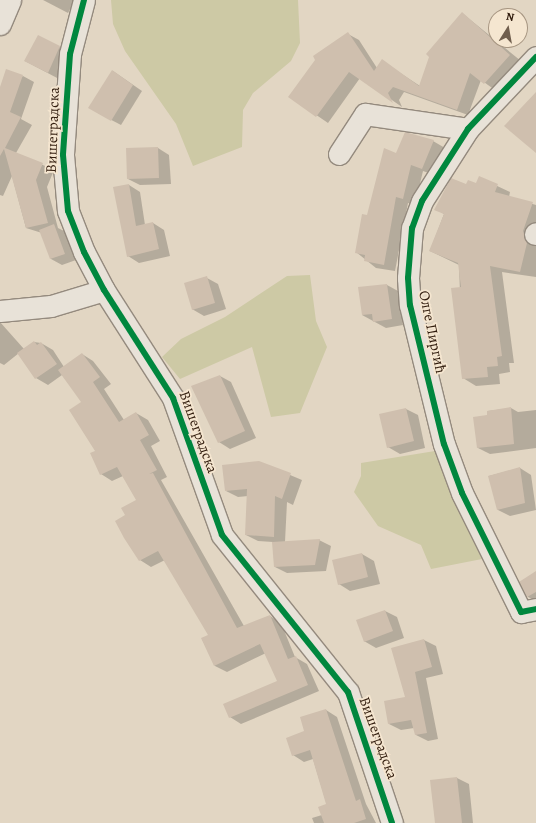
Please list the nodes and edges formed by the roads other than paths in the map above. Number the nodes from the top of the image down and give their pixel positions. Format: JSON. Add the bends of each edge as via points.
{"nodes":[{"id":1,"x":10,"y":0,"type":"edge"},
{"id":2,"x":84,"y":0,"type":"edge"},
{"id":3,"x":0,"y":24,"type":"edge"},
{"id":4,"x":536,"y":57,"type":"edge"},
{"id":5,"x":468,"y":130,"type":"junction"},
{"id":6,"x":340,"y":154,"type":"dead end"},
{"id":7,"x":104,"y":290,"type":"junction"},
{"id":8,"x":0,"y":311,"type":"edge"},
{"id":9,"x":528,"y":610,"type":"edge"},
{"id":10,"x":392,"y":823,"type":"edge"}],
"edges":[{"from":1,"to":3,"type":"street"},
{"from":2,"to":7,"type":"street","name":"Вишеградска","via":[[70,54],[64,179],[68,210],[84,252]]},
{"from":4,"to":5,"type":"street","name":"Олге Пиргић"},
{"from":5,"to":6,"type":"street","via":[[365,114]]},
{"from":5,"to":9,"type":"street","name":"Олге Пиргић","via":[[416,214],[408,253],[410,304],[447,451],[462,493]]},
{"from":7,"to":8,"type":"street","via":[[51,306]]},
{"from":7,"to":10,"type":"street","name":"Вишеградска","via":[[173,398],[222,535],[348,692]]}]}
